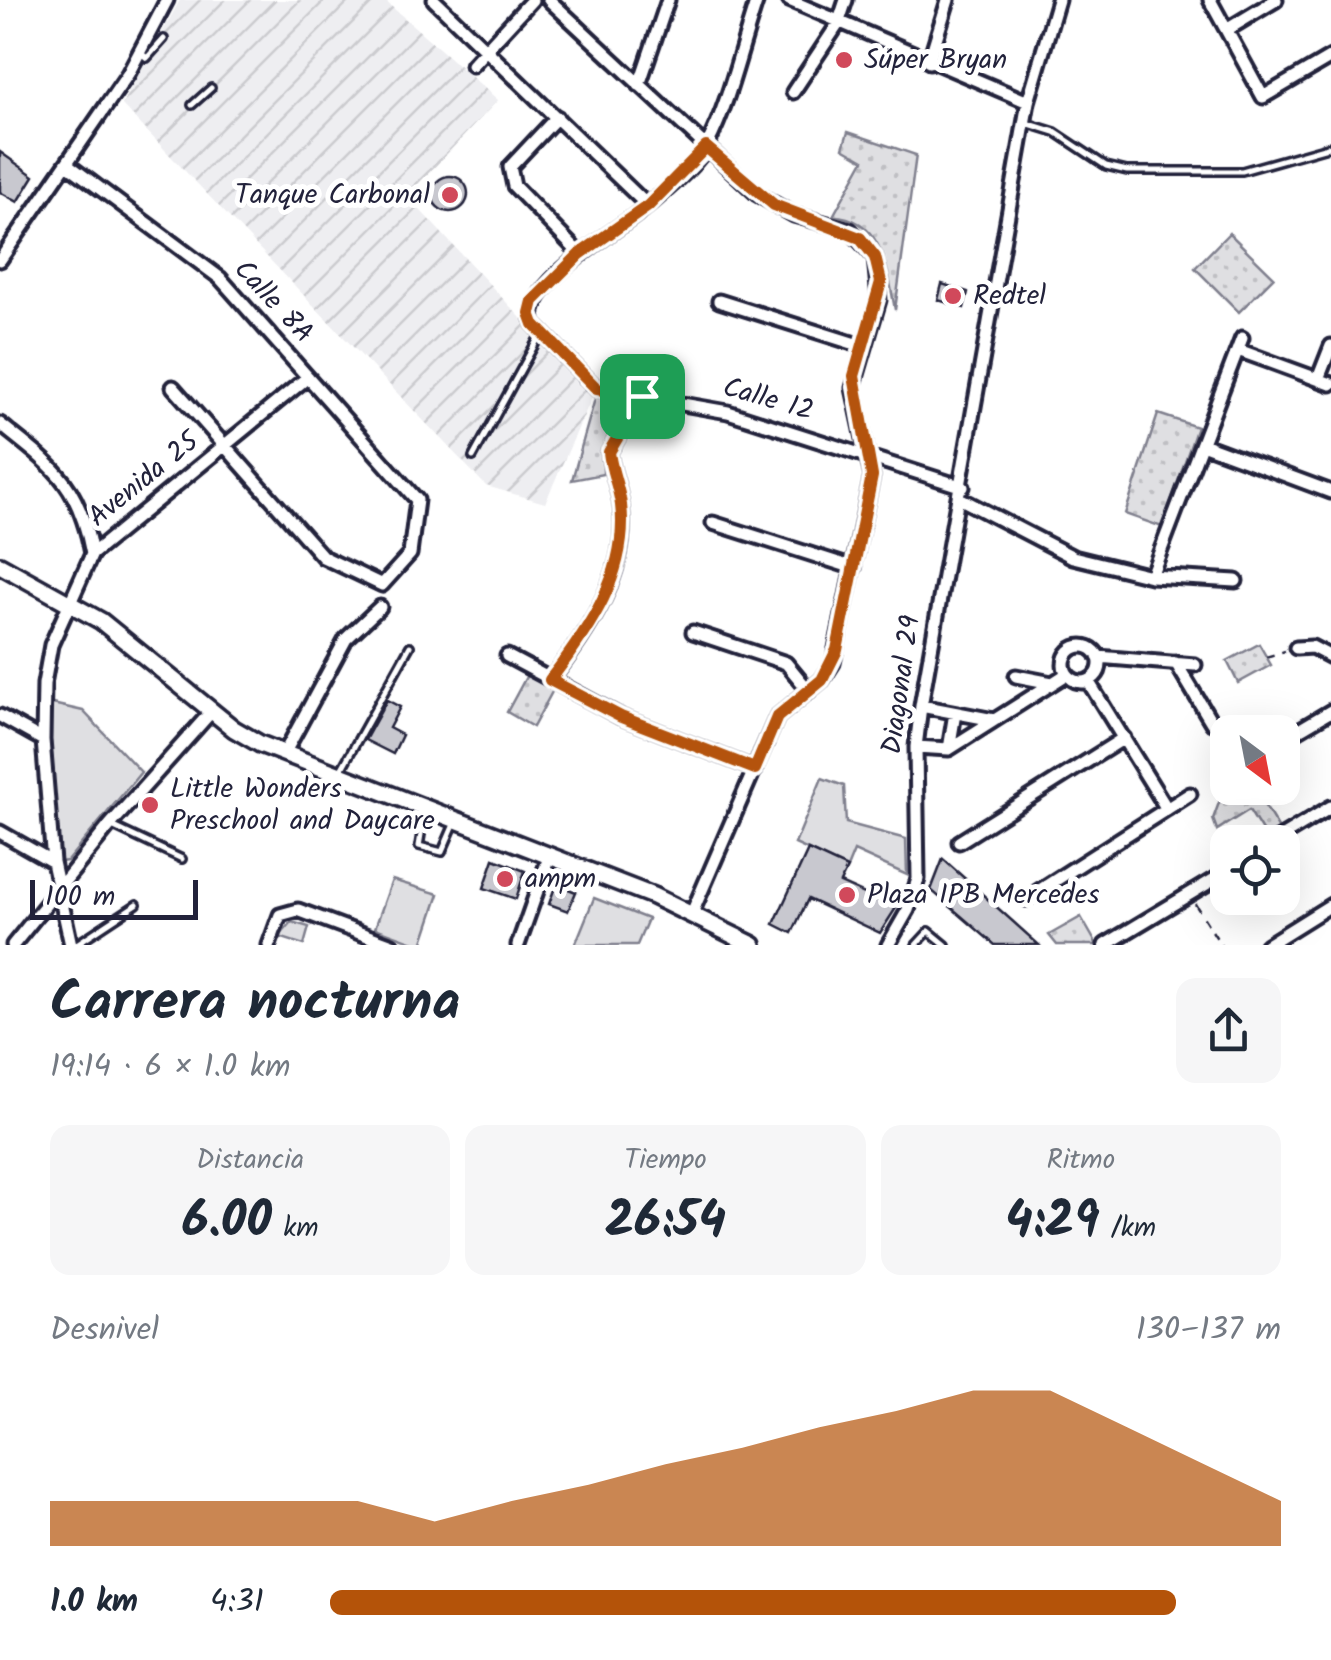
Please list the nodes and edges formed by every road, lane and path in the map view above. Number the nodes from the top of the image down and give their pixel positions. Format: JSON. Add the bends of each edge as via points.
{"nodes":[{"id":1,"x":167,"y":0,"type":"edge"},
{"id":2,"x":434,"y":0,"type":"edge"},
{"id":3,"x":532,"y":0,"type":"edge"},
{"id":4,"x":549,"y":0,"type":"edge"},
{"id":5,"x":668,"y":0,"type":"edge"},
{"id":6,"x":757,"y":0,"type":"edge"},
{"id":7,"x":789,"y":0,"type":"edge"},
{"id":8,"x":846,"y":0,"type":"edge"},
{"id":9,"x":948,"y":0,"type":"edge"},
{"id":10,"x":1058,"y":0,"type":"edge"},
{"id":11,"x":1210,"y":0,"type":"edge"},
{"id":12,"x":1276,"y":0,"type":"edge"},
{"id":13,"x":838,"y":24,"type":"junction"},
{"id":14,"x":1228,"y":29,"type":"junction"},
{"id":15,"x":164,"y":39,"type":"dead end"},
{"id":16,"x":488,"y":50,"type":"junction"},
{"id":17,"x":140,"y":52,"type":"junction"},
{"id":18,"x":1331,"y":57,"type":"edge"},
{"id":19,"x":930,"y":62,"type":"junction"},
{"id":20,"x":472,"y":66,"type":"dead end"},
{"id":21,"x":639,"y":85,"type":"junction"},
{"id":22,"x":211,"y":88,"type":"dead end"},
{"id":23,"x":793,"y":92,"type":"dead end"},
{"id":24,"x":1028,"y":102,"type":"junction"},
{"id":25,"x":192,"y":106,"type":"dead end"},
{"id":26,"x":556,"y":117,"type":"junction"},
{"id":27,"x":1026,"y":123,"type":"junction"},
{"id":28,"x":1331,"y":146,"type":"edge"},
{"id":29,"x":706,"y":147,"type":"junction"},
{"id":30,"x":67,"y":164,"type":"junction"},
{"id":31,"x":648,"y":206,"type":"junction"},
{"id":32,"x":580,"y":254,"type":"junction"},
{"id":33,"x":0,"y":260,"type":"edge"},
{"id":34,"x":718,"y":301,"type":"dead end"},
{"id":35,"x":542,"y":332,"type":"junction"},
{"id":36,"x":1331,"y":346,"type":"edge"},
{"id":37,"x":865,"y":347,"type":"junction"},
{"id":38,"x":308,"y":377,"type":"junction"},
{"id":39,"x":1325,"y":382,"type":"edge"},
{"id":40,"x":173,"y":387,"type":"dead end"},
{"id":41,"x":642,"y":396,"type":"junction"},
{"id":42,"x":0,"y":424,"type":"edge"},
{"id":43,"x":1202,"y":444,"type":"junction"},
{"id":44,"x":228,"y":446,"type":"junction"},
{"id":45,"x":871,"y":456,"type":"junction"},
{"id":46,"x":473,"y":457,"type":"dead end"},
{"id":47,"x":1331,"y":492,"type":"edge"},
{"id":48,"x":962,"y":493,"type":"junction"},
{"id":49,"x":713,"y":523,"type":"dead end"},
{"id":50,"x":92,"y":554,"type":"junction"},
{"id":51,"x":0,"y":565,"type":"edge"},
{"id":52,"x":854,"y":568,"type":"junction"},
{"id":53,"x":1152,"y":576,"type":"junction"},
{"id":54,"x":1236,"y":581,"type":"dead end"},
{"id":55,"x":72,"y":605,"type":"junction"},
{"id":56,"x":380,"y":608,"type":"dead end"},
{"id":57,"x":694,"y":632,"type":"dead end"},
{"id":58,"x":410,"y":646,"type":"dead end"},
{"id":59,"x":1296,"y":648,"type":"joint"},
{"id":60,"x":507,"y":656,"type":"dead end"},
{"id":61,"x":1266,"y":656,"type":"dead end"},
{"id":62,"x":1098,"y":657,"type":"junction"},
{"id":63,"x":1331,"y":657,"type":"edge"},
{"id":64,"x":1176,"y":664,"type":"junction"},
{"id":65,"x":1195,"y":665,"type":"dead end"},
{"id":66,"x":1067,"y":674,"type":"junction"},
{"id":67,"x":1016,"y":676,"type":"dead end"},
{"id":68,"x":550,"y":680,"type":"junction"},
{"id":69,"x":1088,"y":680,"type":"junction"},
{"id":70,"x":1052,"y":683,"type":"junction"},
{"id":71,"x":809,"y":691,"type":"junction"},
{"id":72,"x":921,"y":706,"type":"junction"},
{"id":73,"x":1331,"y":710,"type":"edge"},
{"id":74,"x":211,"y":712,"type":"junction"},
{"id":75,"x":956,"y":713,"type":"junction"},
{"id":76,"x":0,"y":716,"type":"edge"},
{"id":77,"x":994,"y":720,"type":"junction"},
{"id":78,"x":1210,"y":720,"type":"edge"},
{"id":79,"x":1300,"y":729,"type":"edge"},
{"id":80,"x":1124,"y":738,"type":"junction"},
{"id":81,"x":43,"y":740,"type":"junction"},
{"id":82,"x":916,"y":747,"type":"junction"},
{"id":83,"x":949,"y":749,"type":"junction"},
{"id":84,"x":284,"y":754,"type":"junction"},
{"id":85,"x":755,"y":769,"type":"junction"},
{"id":86,"x":338,"y":774,"type":"junction"},
{"id":87,"x":1190,"y":794,"type":"dead end"},
{"id":88,"x":1331,"y":807,"type":"edge"},
{"id":89,"x":426,"y":808,"type":"junction"},
{"id":90,"x":1168,"y":809,"type":"junction"},
{"id":91,"x":456,"y":820,"type":"junction"},
{"id":92,"x":110,"y":825,"type":"junction"},
{"id":93,"x":1300,"y":826,"type":"edge"},
{"id":94,"x":0,"y":832,"type":"edge"},
{"id":95,"x":959,"y":842,"type":"dead end"},
{"id":96,"x":550,"y":856,"type":"junction"},
{"id":97,"x":182,"y":859,"type":"dead end"},
{"id":98,"x":53,"y":862,"type":"junction"},
{"id":99,"x":1210,"y":882,"type":"edge"},
{"id":100,"x":57,"y":888,"type":"junction"},
{"id":101,"x":1189,"y":894,"type":"junction"},
{"id":102,"x":1026,"y":899,"type":"dead end"},
{"id":103,"x":138,"y":904,"type":"dead end"},
{"id":104,"x":1331,"y":905,"type":"edge"},
{"id":105,"x":692,"y":912,"type":"junction"},
{"id":106,"x":12,"y":945,"type":"edge"},
{"id":107,"x":73,"y":945,"type":"edge"},
{"id":108,"x":269,"y":945,"type":"edge"},
{"id":109,"x":392,"y":945,"type":"edge"},
{"id":110,"x":518,"y":945,"type":"edge"},
{"id":111,"x":753,"y":945,"type":"edge"},
{"id":112,"x":888,"y":945,"type":"edge"},
{"id":113,"x":916,"y":945,"type":"edge"},
{"id":114,"x":946,"y":945,"type":"edge"},
{"id":115,"x":1105,"y":945,"type":"edge"},
{"id":116,"x":1221,"y":945,"type":"edge"},
{"id":117,"x":1266,"y":945,"type":"edge"}],
"edges":[{"from":1,"to":17,"type":"street"},
{"from":2,"to":16,"type":"street"},
{"from":3,"to":16,"type":"street"},
{"from":4,"to":21,"type":"street"},
{"from":5,"to":21,"type":"street"},
{"from":6,"to":29,"type":"street"},
{"from":7,"to":13,"type":"street"},
{"from":8,"to":13,"type":"street"},
{"from":9,"to":19,"type":"street"},
{"from":10,"to":24,"type":"street","name":"Diagonal 29"},
{"from":11,"to":14,"type":"street"},
{"from":12,"to":14,"type":"street"},
{"from":13,"to":19,"type":"street"},
{"from":13,"to":23,"type":"street"},
{"from":14,"to":18,"type":"street","via":[[1263,97]]},
{"from":15,"to":17,"type":"lane","via":[[148,58]]},
{"from":16,"to":20,"type":"street"},
{"from":16,"to":26,"type":"street"},
{"from":17,"to":30,"type":"street"},
{"from":19,"to":24,"type":"street"},
{"from":21,"to":29,"type":"street"},
{"from":22,"to":25,"type":"lane"},
{"from":24,"to":27,"type":"street","name":"Diagonal 29"},
{"from":26,"to":31,"type":"street"},
{"from":26,"to":32,"type":"street","via":[[510,166],[510,176]]},
{"from":27,"to":28,"type":"lane","via":[[1055,132],[1116,170],[1242,171]]},
{"from":27,"to":48,"type":"street","name":"Diagonal 29"},
{"from":29,"to":31,"type":"street"},
{"from":29,"to":37,"type":"street","via":[[774,205],[850,230],[875,257],[881,282]]},
{"from":30,"to":33,"type":"street"},
{"from":30,"to":38,"type":"street","name":"Calle 8A","via":[[220,278]]},
{"from":31,"to":32,"type":"street"},
{"from":32,"to":35,"type":"street","name":"Calle 12","via":[[533,301],[530,313]]},
{"from":34,"to":37,"type":"street"},
{"from":35,"to":41,"type":"street","name":"Calle 12","via":[[597,389]]},
{"from":35,"to":46,"type":"lane"},
{"from":36,"to":39,"type":"street"},
{"from":37,"to":45,"type":"street","via":[[853,388]]},
{"from":38,"to":44,"type":"street","name":"Avenida 25"},
{"from":38,"to":44,"type":"street","name":"Calle 8A","via":[[417,500],[410,554],[386,582],[376,585],[323,556]]},
{"from":39,"to":43,"type":"street","via":[[1240,344]]},
{"from":40,"to":44,"type":"street"},
{"from":41,"to":45,"type":"street","name":"Calle 12","via":[[728,412]]},
{"from":41,"to":68,"type":"street","via":[[609,452],[622,525],[605,598]]},
{"from":42,"to":50,"type":"street","via":[[72,491],[85,515]]},
{"from":43,"to":47,"type":"street"},
{"from":43,"to":53,"type":"street"},
{"from":44,"to":50,"type":"street","name":"Avenida 25"},
{"from":45,"to":48,"type":"street","name":"Calle 12"},
{"from":45,"to":52,"type":"street"},
{"from":48,"to":53,"type":"street","name":"Calle 12","via":[[1073,557]]},
{"from":48,"to":72,"type":"street","name":"Diagonal 29"},
{"from":49,"to":52,"type":"street"},
{"from":50,"to":55,"type":"street","name":"Avenida 25"},
{"from":51,"to":55,"type":"main road"},
{"from":52,"to":71,"type":"street","via":[[833,662]]},
{"from":53,"to":54,"type":"street","name":"Calle 12"},
{"from":55,"to":74,"type":"main road"},
{"from":55,"to":81,"type":"street","name":"Avenida 25","via":[[46,664]]},
{"from":56,"to":84,"type":"street","via":[[346,639]]},
{"from":57,"to":71,"type":"street","via":[[786,663]]},
{"from":58,"to":86,"type":"lane"},
{"from":59,"to":61,"type":"path"},
{"from":59,"to":63,"type":"street"},
{"from":60,"to":68,"type":"street"},
{"from":62,"to":64,"type":"street"},
{"from":62,"to":66,"type":"street","via":[[1085,646],[1073,648],[1064,663]]},
{"from":62,"to":69,"type":"street","via":[[1097,674]]},
{"from":64,"to":65,"type":"street"},
{"from":64,"to":78,"type":"street"},
{"from":66,"to":69,"type":"street"},
{"from":66,"to":70,"type":"street"},
{"from":67,"to":70,"type":"street"},
{"from":68,"to":85,"type":"street","via":[[621,717]]},
{"from":69,"to":80,"type":"street"},
{"from":70,"to":77,"type":"street"},
{"from":71,"to":85,"type":"street","via":[[777,717]]},
{"from":72,"to":75,"type":"street"},
{"from":72,"to":82,"type":"street","name":"Diagonal 29"},
{"from":73,"to":79,"type":"street"},
{"from":74,"to":84,"type":"main road"},
{"from":74,"to":92,"type":"street"},
{"from":75,"to":77,"type":"street"},
{"from":75,"to":83,"type":"street"},
{"from":76,"to":81,"type":"street"},
{"from":77,"to":83,"type":"street"},
{"from":80,"to":90,"type":"street"},
{"from":80,"to":95,"type":"street"},
{"from":81,"to":98,"type":"street","name":"Avenida 25"},
{"from":82,"to":83,"type":"street"},
{"from":82,"to":112,"type":"street","name":"Diagonal 29","via":[[918,879]]},
{"from":84,"to":86,"type":"main road"},
{"from":85,"to":105,"type":"street"},
{"from":86,"to":89,"type":"main road"},
{"from":87,"to":90,"type":"street"},
{"from":88,"to":93,"type":"street"},
{"from":89,"to":91,"type":"main road"},
{"from":89,"to":91,"type":"lane","via":[[419,846],[442,852]]},
{"from":90,"to":102,"type":"street"},
{"from":91,"to":96,"type":"main road"},
{"from":92,"to":97,"type":"lane"},
{"from":92,"to":100,"type":"street"},
{"from":94,"to":98,"type":"street"},
{"from":96,"to":105,"type":"main road"},
{"from":96,"to":110,"type":"street"},
{"from":98,"to":100,"type":"street","name":"Avenida 25"},
{"from":99,"to":101,"type":"street"},
{"from":100,"to":106,"type":"street"},
{"from":100,"to":107,"type":"street","name":"Avenida 25"},
{"from":101,"to":115,"type":"street"},
{"from":101,"to":116,"type":"path"},
{"from":103,"to":107,"type":"lane"},
{"from":104,"to":117,"type":"street"},
{"from":105,"to":111,"type":"main road"},
{"from":108,"to":109,"type":"street","via":[[280,915],[298,910]]},
{"from":113,"to":114,"type":"lane","via":[[929,932]]}]}
